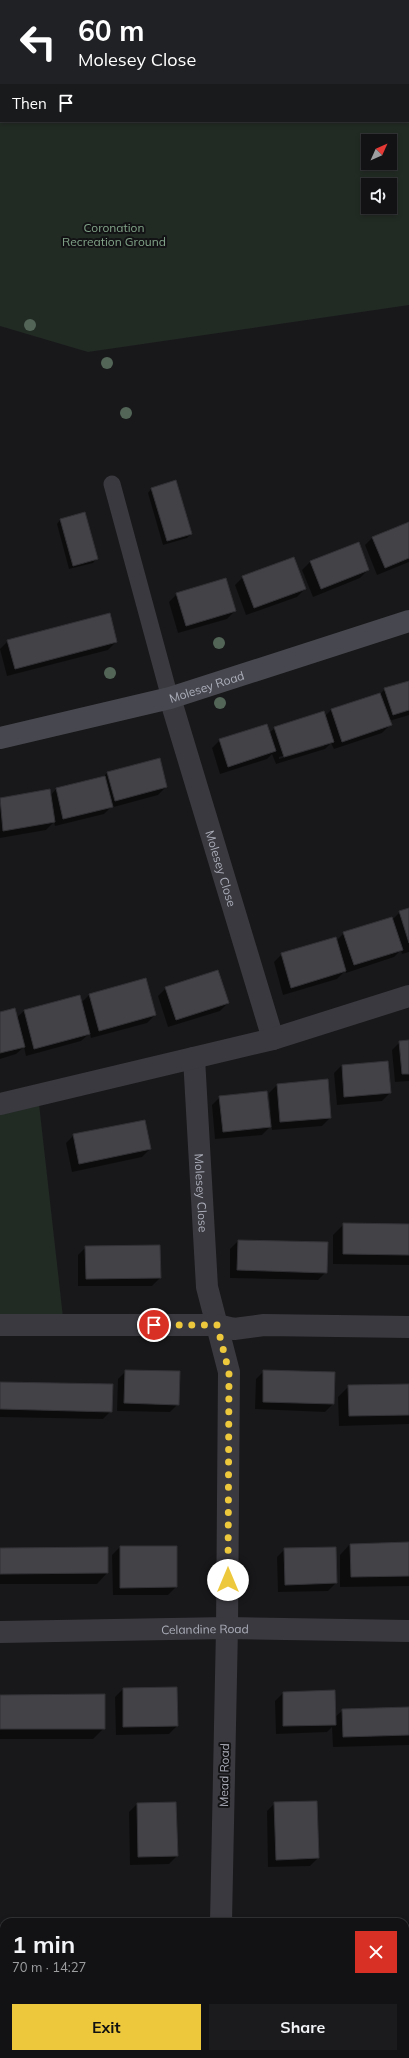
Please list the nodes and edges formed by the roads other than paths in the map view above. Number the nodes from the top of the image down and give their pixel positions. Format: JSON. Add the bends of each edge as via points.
{"nodes":[{"id":1,"x":112,"y":484,"type":"dead end"},
{"id":2,"x":409,"y":620,"type":"edge"},
{"id":3,"x":170,"y":698,"type":"junction"},
{"id":4,"x":0,"y":738,"type":"edge"},
{"id":5,"x":409,"y":996,"type":"edge"},
{"id":6,"x":273,"y":1040,"type":"junction"},
{"id":7,"x":194,"y":1058,"type":"junction"},
{"id":8,"x":0,"y":1104,"type":"edge"},
{"id":9,"x":0,"y":1325,"type":"edge"},
{"id":10,"x":217,"y":1325,"type":"junction"},
{"id":11,"x":409,"y":1327,"type":"edge"},
{"id":12,"x":227,"y":1628,"type":"junction"},
{"id":13,"x":409,"y":1630,"type":"edge"},
{"id":14,"x":0,"y":1632,"type":"edge"},
{"id":15,"x":221,"y":1918,"type":"edge"}],
"edges":[{"from":1,"to":3,"type":"lane"},
{"from":2,"to":3,"type":"street","name":"Molesey Road"},
{"from":3,"to":4,"type":"street","name":"Molesey Road"},
{"from":3,"to":6,"type":"street","name":"Molesey Close"},
{"from":5,"to":6,"type":"street"},
{"from":6,"to":7,"type":"street"},
{"from":7,"to":8,"type":"street"},
{"from":7,"to":10,"type":"street","name":"Molesey Close","via":[[207,1287]]},
{"from":9,"to":10,"type":"street"},
{"from":10,"to":11,"type":"street","via":[[234,1329],[264,1325]]},
{"from":10,"to":12,"type":"street","name":"Molesey Close","via":[[229,1372]]},
{"from":12,"to":13,"type":"street","name":"Celandine Road"},
{"from":12,"to":14,"type":"street","name":"Celandine Road"},
{"from":12,"to":15,"type":"street","name":"Mead Road"}]}
